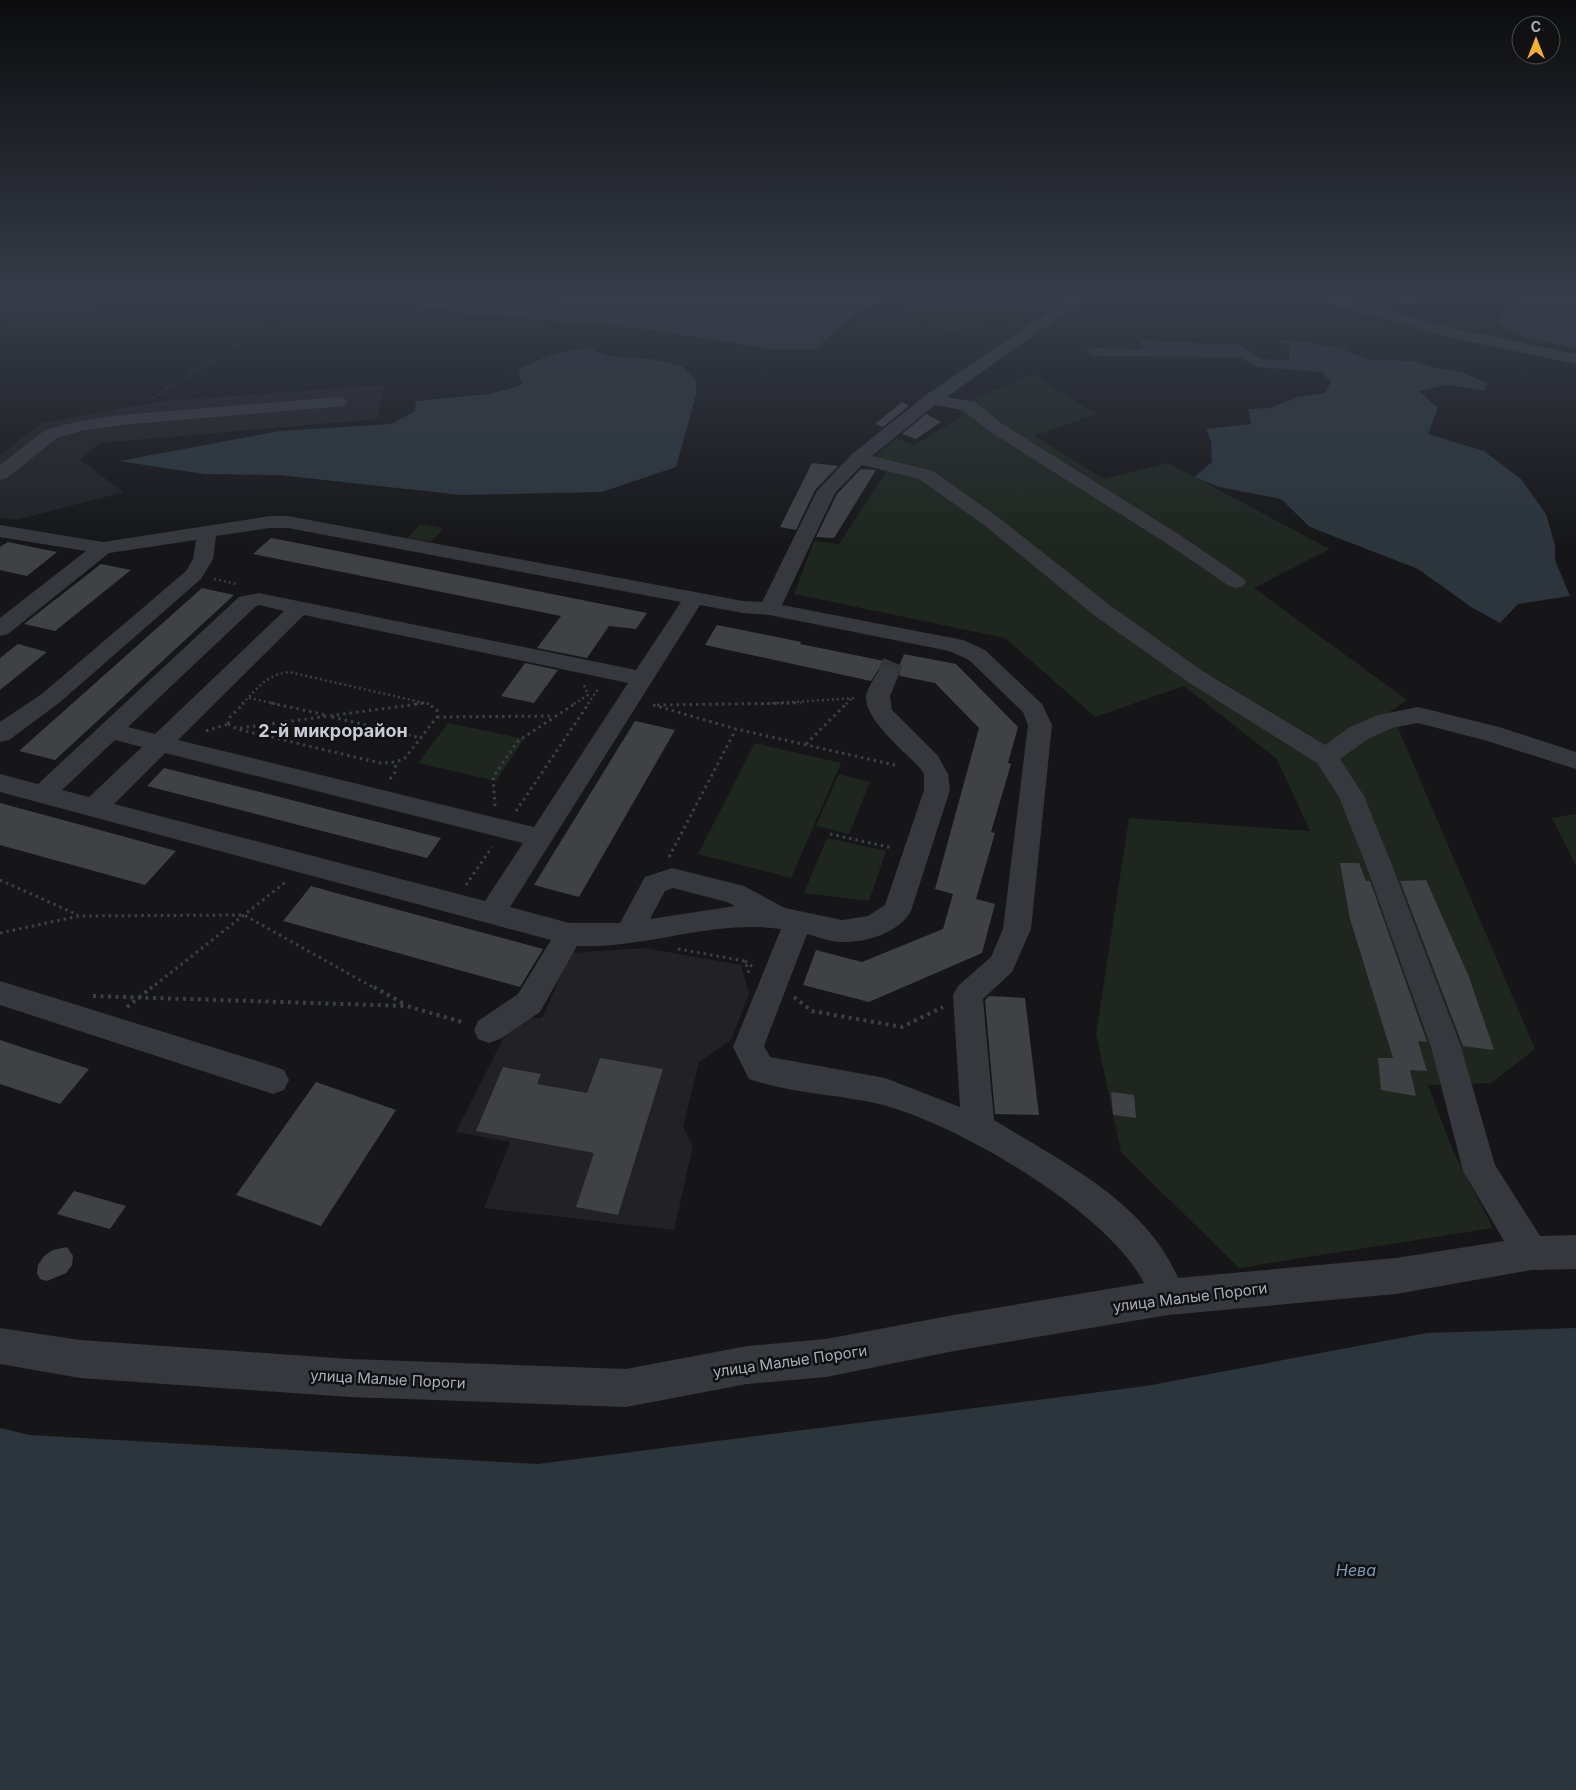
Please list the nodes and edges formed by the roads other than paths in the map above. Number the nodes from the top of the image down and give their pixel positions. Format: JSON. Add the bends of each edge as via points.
{"nodes":[{"id":1,"x":962,"y":379,"type":"edge"},
{"id":2,"x":932,"y":399,"type":"junction"},
{"id":3,"x":338,"y":402,"type":"dead end"},
{"id":4,"x":858,"y":458,"type":"junction"},
{"id":5,"x":0,"y":474,"type":"edge"},
{"id":6,"x":207,"y":532,"type":"junction"},
{"id":7,"x":1,"y":533,"type":"edge"},
{"id":8,"x":103,"y":548,"type":"junction"},
{"id":9,"x":1236,"y":582,"type":"dead end"},
{"id":10,"x":694,"y":598,"type":"junction"},
{"id":11,"x":300,"y":608,"type":"junction"},
{"id":12,"x":769,"y":609,"type":"junction"},
{"id":13,"x":0,"y":628,"type":"edge"},
{"id":14,"x":904,"y":635,"type":"junction"},
{"id":15,"x":642,"y":679,"type":"junction"},
{"id":16,"x":110,"y":731,"type":"junction"},
{"id":17,"x":0,"y":734,"type":"edge"},
{"id":18,"x":160,"y":744,"type":"junction"},
{"id":19,"x":1326,"y":757,"type":"junction"},
{"id":20,"x":1576,"y":762,"type":"edge"},
{"id":21,"x":0,"y":784,"type":"edge"},
{"id":22,"x":42,"y":795,"type":"junction"},
{"id":23,"x":94,"y":808,"type":"junction"},
{"id":24,"x":540,"y":838,"type":"junction"},
{"id":25,"x":492,"y":913,"type":"junction"},
{"id":26,"x":788,"y":919,"type":"junction"},
{"id":27,"x":630,"y":932,"type":"junction"},
{"id":28,"x":569,"y":934,"type":"junction"},
{"id":29,"x":0,"y":993,"type":"edge"},
{"id":30,"x":489,"y":1030,"type":"road end"},
{"id":31,"x":272,"y":1080,"type":"dead end"},
{"id":32,"x":978,"y":1128,"type":"junction"},
{"id":33,"x":1576,"y":1252,"type":"edge"},
{"id":34,"x":1531,"y":1254,"type":"junction"},
{"id":35,"x":1168,"y":1297,"type":"junction"},
{"id":36,"x":0,"y":1346,"type":"edge"}],
"edges":[{"from":1,"to":2,"type":"street"},
{"from":2,"to":4,"type":"street"},
{"from":2,"to":9,"type":"street","via":[[969,406],[995,427]]},
{"from":3,"to":5,"type":"street","via":[[80,426],[51,434]]},
{"from":4,"to":12,"type":"street","via":[[827,491]]},
{"from":4,"to":19,"type":"street","via":[[926,475],[992,521],[1103,611],[1196,677]]},
{"from":6,"to":8,"type":"street"},
{"from":6,"to":10,"type":"street","via":[[288,522]]},
{"from":6,"to":17,"type":"street","via":[[203,559],[194,575],[51,698]]},
{"from":7,"to":8,"type":"street"},
{"from":8,"to":13,"type":"street"},
{"from":10,"to":12,"type":"street","via":[[743,608]]},
{"from":10,"to":15,"type":"street"},
{"from":11,"to":15,"type":"street"},
{"from":11,"to":16,"type":"street","via":[[260,599],[247,602]]},
{"from":11,"to":18,"type":"street"},
{"from":12,"to":14,"type":"street"},
{"from":14,"to":26,"type":"street","via":[[886,677],[880,712],[930,762],[936,774],[937,790],[896,910],[875,926],[842,931]]},
{"from":14,"to":32,"type":"street","via":[[955,645],[977,655],[1034,709],[1040,725],[1017,929],[1002,964],[968,995]]},
{"from":15,"to":24,"type":"street"},
{"from":16,"to":18,"type":"street"},
{"from":16,"to":22,"type":"street"},
{"from":18,"to":23,"type":"street"},
{"from":18,"to":24,"type":"street"},
{"from":19,"to":20,"type":"street","via":[[1359,733],[1386,721],[1418,715],[1490,733]]},
{"from":19,"to":34,"type":"street","via":[[1351,796],[1380,866],[1446,1047],[1480,1171]]},
{"from":21,"to":22,"type":"street"},
{"from":22,"to":23,"type":"street"},
{"from":23,"to":25,"type":"street"},
{"from":24,"to":25,"type":"street"},
{"from":25,"to":28,"type":"street"},
{"from":26,"to":27,"type":"street","via":[[746,916]]},
{"from":26,"to":27,"type":"street","via":[[734,893],[672,878],[655,884]]},
{"from":26,"to":32,"type":"street","via":[[774,982],[748,1047],[760,1069],[884,1092]]},
{"from":27,"to":28,"type":"street"},
{"from":28,"to":30,"type":"street","via":[[529,1003]]},
{"from":29,"to":31,"type":"street"},
{"from":32,"to":35,"type":"street","via":[[1109,1214],[1141,1246],[1163,1280]]},
{"from":33,"to":34,"type":"street","name":"улица Малые Пороги"},
{"from":34,"to":35,"type":"street","name":"улица Малые Пороги","via":[[1396,1276]]},
{"from":35,"to":36,"type":"street","name":"улица Малые Пороги","via":[[826,1358],[747,1365],[626,1388],[340,1378],[80,1360]]}]}
